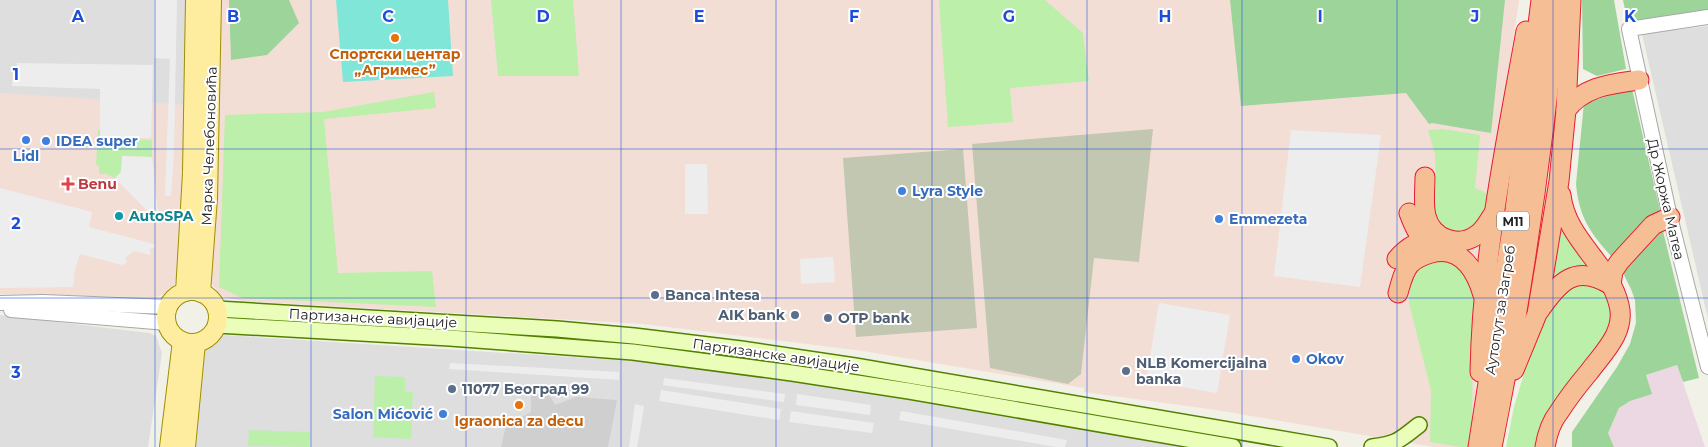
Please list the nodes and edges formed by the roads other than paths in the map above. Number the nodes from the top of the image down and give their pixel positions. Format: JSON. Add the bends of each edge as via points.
{"nodes":[{"id":1,"x":195,"y":0,"type":"edge"},
{"id":2,"x":212,"y":0,"type":"edge"},
{"id":3,"x":1533,"y":0,"type":"edge"},
{"id":4,"x":1542,"y":0,"type":"edge"},
{"id":5,"x":1558,"y":0,"type":"edge"},
{"id":6,"x":1571,"y":0,"type":"edge"},
{"id":7,"x":1708,"y":17,"type":"edge"},
{"id":8,"x":1568,"y":53,"type":"junction"},
{"id":9,"x":1639,"y":80,"type":"junction"},
{"id":10,"x":1600,"y":86,"type":"junction"},
{"id":11,"x":1566,"y":110,"type":"junction"},
{"id":12,"x":1425,"y":177,"type":"dead end"},
{"id":13,"x":1559,"y":181,"type":"junction"},
{"id":14,"x":1495,"y":212,"type":"junction"},
{"id":15,"x":1409,"y":213,"type":"dead end"},
{"id":16,"x":1670,"y":217,"type":"junction"},
{"id":17,"x":1424,"y":240,"type":"junction"},
{"id":18,"x":1445,"y":245,"type":"junction"},
{"id":19,"x":1397,"y":259,"type":"dead end"},
{"id":20,"x":1611,"y":285,"type":"junction"},
{"id":21,"x":193,"y":292,"type":"junction"},
{"id":22,"x":1398,"y":293,"type":"dead end"},
{"id":23,"x":1484,"y":299,"type":"junction"},
{"id":24,"x":0,"y":303,"type":"edge"},
{"id":25,"x":0,"y":309,"type":"edge"},
{"id":26,"x":1537,"y":314,"type":"junction"},
{"id":27,"x":168,"y":315,"type":"junction"},
{"id":28,"x":217,"y":317,"type":"junction"},
{"id":29,"x":189,"y":342,"type":"junction"},
{"id":30,"x":1708,"y":367,"type":"edge"},
{"id":31,"x":1502,"y":401,"type":"junction"},
{"id":32,"x":1563,"y":408,"type":"junction"},
{"id":33,"x":1419,"y":425,"type":"dead end"},
{"id":34,"x":1483,"y":445,"type":"edge"},
{"id":35,"x":169,"y":447,"type":"edge"},
{"id":36,"x":186,"y":447,"type":"edge"},
{"id":37,"x":1233,"y":447,"type":"edge"},
{"id":38,"x":1329,"y":447,"type":"edge"},
{"id":39,"x":1372,"y":447,"type":"edge"},
{"id":40,"x":1544,"y":447,"type":"edge"},
{"id":41,"x":1556,"y":447,"type":"edge"}],
"edges":[{"from":1,"to":21,"type":"main road","name":"Марка Челебоновића"},
{"from":2,"to":21,"type":"main road","name":"Марка Челебоновића","via":[[208,198]]},
{"from":3,"to":14,"type":"highway"},
{"from":4,"to":34,"type":"highway","name":"Аутопут за Загреб","number":"M11"},
{"from":5,"to":31,"type":"highway","name":"Аутопут за Загреб","number":"M11","via":[[1543,137]]},
{"from":6,"to":8,"type":"highway"},
{"from":7,"to":9,"type":"street","name":"Др Жоржа Матеа","via":[[1629,29]]},
{"from":8,"to":10,"type":"highway","via":[[1580,79]]},
{"from":8,"to":11,"type":"highway"},
{"from":9,"to":10,"type":"highway"},
{"from":9,"to":16,"type":"street","name":"Др Жоржа Матеа"},
{"from":10,"to":11,"type":"highway","via":[[1582,95]]},
{"from":11,"to":13,"type":"highway"},
{"from":12,"to":18,"type":"highway","via":[[1426,215]]},
{"from":13,"to":20,"type":"highway","via":[[1562,205],[1570,227]]},
{"from":13,"to":26,"type":"highway"},
{"from":14,"to":18,"type":"highway","via":[[1475,236]]},
{"from":14,"to":23,"type":"highway"},
{"from":15,"to":17,"type":"highway"},
{"from":16,"to":20,"type":"highway","via":[[1653,225],[1620,261],[1613,271]]},
{"from":16,"to":30,"type":"street","name":"Др Жоржа Матеа"},
{"from":17,"to":18,"type":"highway"},
{"from":17,"to":19,"type":"highway"},
{"from":18,"to":22,"type":"highway","via":[[1411,263]]},
{"from":18,"to":23,"type":"highway","via":[[1472,269]]},
{"from":20,"to":26,"type":"highway","via":[[1590,276],[1566,280],[1551,293]]},
{"from":20,"to":32,"type":"highway","via":[[1621,311],[1617,331],[1610,347]]},
{"from":21,"to":27,"type":"main road","via":[[174,299]]},
{"from":21,"to":28,"type":"main road","via":[[213,301]]},
{"from":23,"to":34,"type":"highway","via":[[1480,360]]},
{"from":24,"to":27,"type":"street","via":[[43,302]]},
{"from":25,"to":27,"type":"street"},
{"from":26,"to":31,"type":"highway"},
{"from":27,"to":29,"type":"main road","via":[[172,334]]},
{"from":28,"to":29,"type":"main road","via":[[209,337]]},
{"from":28,"to":37,"type":"main road","name":"Партизанске авијације","via":[[633,352],[766,369]]},
{"from":28,"to":38,"type":"main road","name":"Партизанске авијације","via":[[557,329],[634,336],[845,364]]},
{"from":29,"to":35,"type":"main road"},
{"from":29,"to":36,"type":"main road"},
{"from":31,"to":34,"type":"highway","number":"M11"},
{"from":32,"to":40,"type":"highway","via":[[1549,430]]},
{"from":32,"to":41,"type":"highway"},
{"from":33,"to":39,"type":"main road","via":[[1396,442]]}]}
